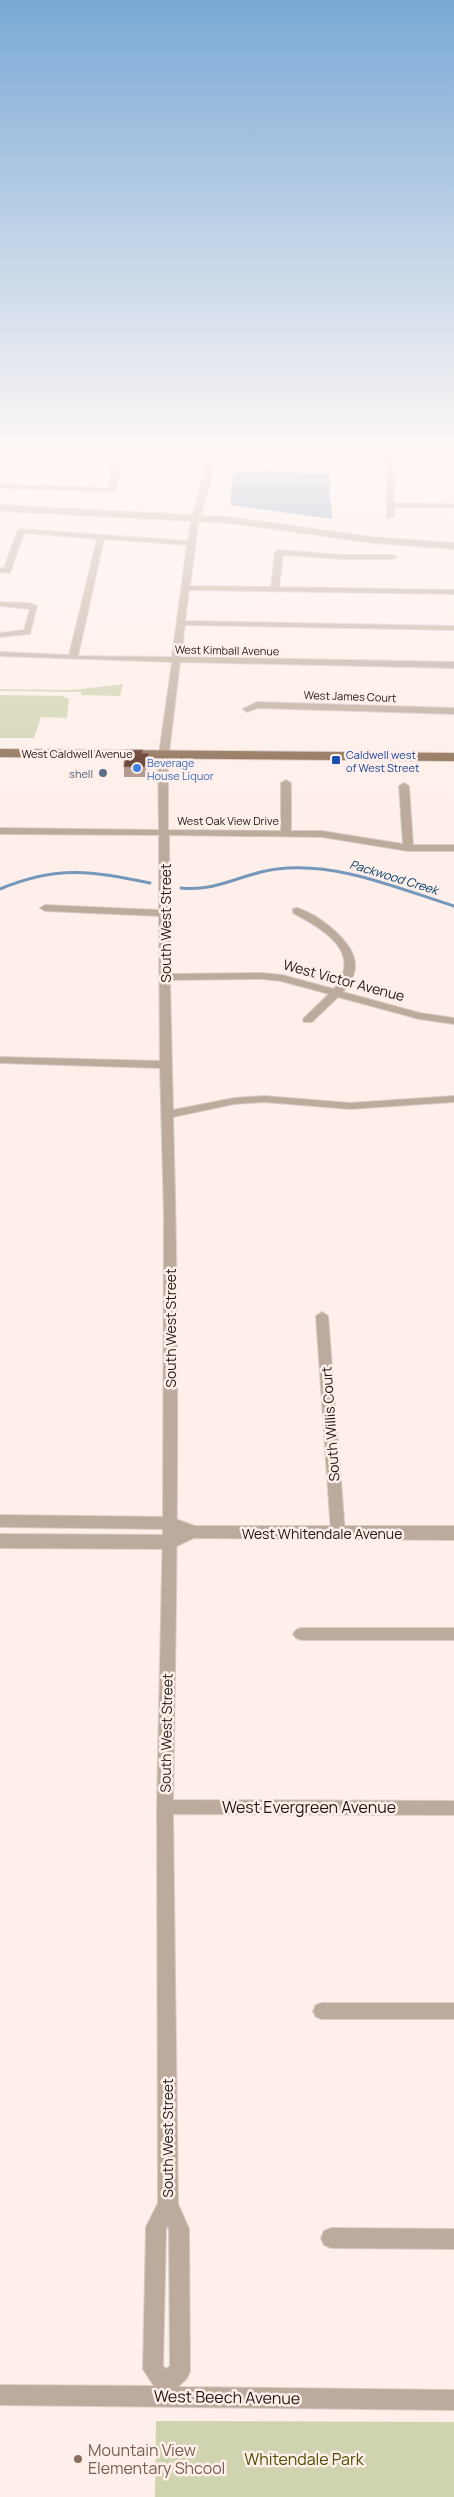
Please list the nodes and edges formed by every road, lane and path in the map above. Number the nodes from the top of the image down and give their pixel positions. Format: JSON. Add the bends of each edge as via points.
{"nodes":[{"id":1,"x":93,"y":571,"type":"edge"},
{"id":2,"x":187,"y":571,"type":"edge"},
{"id":3,"x":277,"y":571,"type":"edge"},
{"id":4,"x":185,"y":588,"type":"junction"},
{"id":5,"x":275,"y":589,"type":"junction"},
{"id":6,"x":454,"y":592,"type":"edge"},
{"id":7,"x":0,"y":604,"type":"edge"},
{"id":8,"x":181,"y":623,"type":"junction"},
{"id":9,"x":454,"y":628,"type":"edge"},
{"id":10,"x":0,"y":634,"type":"edge"},
{"id":11,"x":0,"y":654,"type":"edge"},
{"id":12,"x":73,"y":658,"type":"junction"},
{"id":13,"x":175,"y":660,"type":"junction"},
{"id":14,"x":454,"y":665,"type":"edge"},
{"id":15,"x":246,"y":709,"type":"dead end"},
{"id":16,"x":454,"y":711,"type":"edge"},
{"id":17,"x":0,"y":745,"type":"edge"},
{"id":18,"x":454,"y":748,"type":"edge"},
{"id":19,"x":163,"y":750,"type":"junction"},
{"id":20,"x":0,"y":753,"type":"edge"},
{"id":21,"x":454,"y":753,"type":"edge"},
{"id":22,"x":417,"y":756,"type":"junction"},
{"id":23,"x":454,"y":757,"type":"edge"},
{"id":24,"x":286,"y":783,"type":"dead end"},
{"id":25,"x":404,"y":786,"type":"dead end"},
{"id":26,"x":0,"y":831,"type":"edge"},
{"id":27,"x":164,"y":832,"type":"junction"},
{"id":28,"x":286,"y":833,"type":"junction"},
{"id":29,"x":408,"y":848,"type":"junction"},
{"id":30,"x":454,"y":848,"type":"edge"},
{"id":31,"x":45,"y":908,"type":"dead end"},
{"id":32,"x":297,"y":911,"type":"dead end"},
{"id":33,"x":164,"y":913,"type":"junction"},
{"id":34,"x":165,"y":977,"type":"junction"},
{"id":35,"x":336,"y":992,"type":"junction"},
{"id":36,"x":308,"y":1020,"type":"dead end"},
{"id":37,"x":454,"y":1021,"type":"edge"},
{"id":38,"x":0,"y":1060,"type":"edge"},
{"id":39,"x":166,"y":1065,"type":"junction"},
{"id":40,"x":454,"y":1100,"type":"edge"},
{"id":41,"x":168,"y":1114,"type":"junction"},
{"id":42,"x":322,"y":1316,"type":"dead end"},
{"id":43,"x":0,"y":1521,"type":"edge"},
{"id":44,"x":170,"y":1523,"type":"junction"},
{"id":45,"x":190,"y":1532,"type":"junction"},
{"id":46,"x":338,"y":1533,"type":"junction"},
{"id":47,"x":454,"y":1533,"type":"edge"},
{"id":48,"x":0,"y":1541,"type":"edge"},
{"id":49,"x":170,"y":1542,"type":"junction"},
{"id":50,"x":301,"y":1634,"type":"dead end"},
{"id":51,"x":454,"y":1634,"type":"edge"},
{"id":52,"x":165,"y":1807,"type":"junction"},
{"id":53,"x":454,"y":1808,"type":"edge"},
{"id":54,"x":322,"y":2011,"type":"dead end"},
{"id":55,"x":454,"y":2011,"type":"edge"},
{"id":56,"x":168,"y":2205,"type":"junction"},
{"id":57,"x":331,"y":2238,"type":"dead end"},
{"id":58,"x":454,"y":2239,"type":"edge"},
{"id":59,"x":165,"y":2390,"type":"junction"},
{"id":60,"x":0,"y":2395,"type":"edge"},
{"id":61,"x":454,"y":2400,"type":"edge"}],
"edges":[{"from":1,"to":12,"type":"street"},
{"from":2,"to":4,"type":"street","name":"South West Street"},
{"from":3,"to":5,"type":"street"},
{"from":4,"to":5,"type":"street"},
{"from":4,"to":8,"type":"street","name":"South West Street"},
{"from":5,"to":6,"type":"street"},
{"from":7,"to":10,"type":"street","via":[[34,608],[27,632]]},
{"from":8,"to":9,"type":"street"},
{"from":8,"to":13,"type":"street","name":"South West Street"},
{"from":11,"to":12,"type":"street","name":"West Kimball Avenue"},
{"from":12,"to":13,"type":"street","name":"West Kimball Avenue"},
{"from":13,"to":14,"type":"street","name":"West Kimball Avenue"},
{"from":13,"to":19,"type":"street","name":"South West Street"},
{"from":15,"to":16,"type":"street","name":"West James Court","via":[[258,705]]},
{"from":17,"to":19,"type":"main road","name":"West Caldwell Avenue"},
{"from":18,"to":19,"type":"main road","name":"West Caldwell Avenue"},
{"from":19,"to":20,"type":"main road","name":"West Caldwell Avenue"},
{"from":19,"to":22,"type":"main road","name":"West Caldwell Avenue"},
{"from":19,"to":27,"type":"street","name":"South West Street"},
{"from":21,"to":22,"type":"main road"},
{"from":22,"to":23,"type":"main road","name":"West Caldwell Avenue"},
{"from":24,"to":28,"type":"street"},
{"from":25,"to":29,"type":"street"},
{"from":26,"to":27,"type":"street","name":"West Oak View Drive"},
{"from":27,"to":28,"type":"street","name":"West Oak View Drive"},
{"from":27,"to":33,"type":"street","name":"South West Street"},
{"from":28,"to":29,"type":"street","name":"West Oak View Drive","via":[[349,837]]},
{"from":29,"to":30,"type":"street","name":"West Oak View Drive"},
{"from":31,"to":33,"type":"street"},
{"from":32,"to":35,"type":"street","via":[[335,936],[349,957],[346,979]]},
{"from":33,"to":34,"type":"street","name":"South West Street"},
{"from":34,"to":35,"type":"street","name":"West Victor Avenue","via":[[262,976]]},
{"from":34,"to":39,"type":"street","name":"South West Street"},
{"from":35,"to":36,"type":"street"},
{"from":35,"to":37,"type":"street","name":"West Victor Avenue","via":[[419,1016]]},
{"from":38,"to":39,"type":"street"},
{"from":39,"to":41,"type":"street","name":"South West Street"},
{"from":40,"to":41,"type":"street","via":[[350,1106],[264,1099],[234,1101]]},
{"from":41,"to":44,"type":"street","name":"South West Street"},
{"from":42,"to":46,"type":"street","name":"South Willis Court"},
{"from":43,"to":44,"type":"street","name":"West Whitendale Avenue"},
{"from":44,"to":45,"type":"street","name":"West Whitendale Avenue"},
{"from":44,"to":49,"type":"street","name":"South West Street"},
{"from":45,"to":46,"type":"street","name":"West Whitendale Avenue"},
{"from":45,"to":49,"type":"street","name":"West Whitendale Avenue"},
{"from":46,"to":47,"type":"street","name":"West Whitendale Avenue"},
{"from":48,"to":49,"type":"street","name":"West Whitendale Avenue"},
{"from":49,"to":52,"type":"street","name":"South West Street"},
{"from":50,"to":51,"type":"street"},
{"from":52,"to":53,"type":"street","name":"West Evergreen Avenue"},
{"from":52,"to":56,"type":"street","name":"South West Street"},
{"from":54,"to":55,"type":"street"},
{"from":56,"to":59,"type":"street","name":"South West Street","via":[[156,2227],[153,2369]]},
{"from":56,"to":59,"type":"street","name":"South West Street","via":[[179,2228],[180,2371]]},
{"from":57,"to":58,"type":"street"},
{"from":59,"to":60,"type":"street","name":"West Beech Avenue"},
{"from":59,"to":61,"type":"street","name":"West Beech Avenue"}]}
